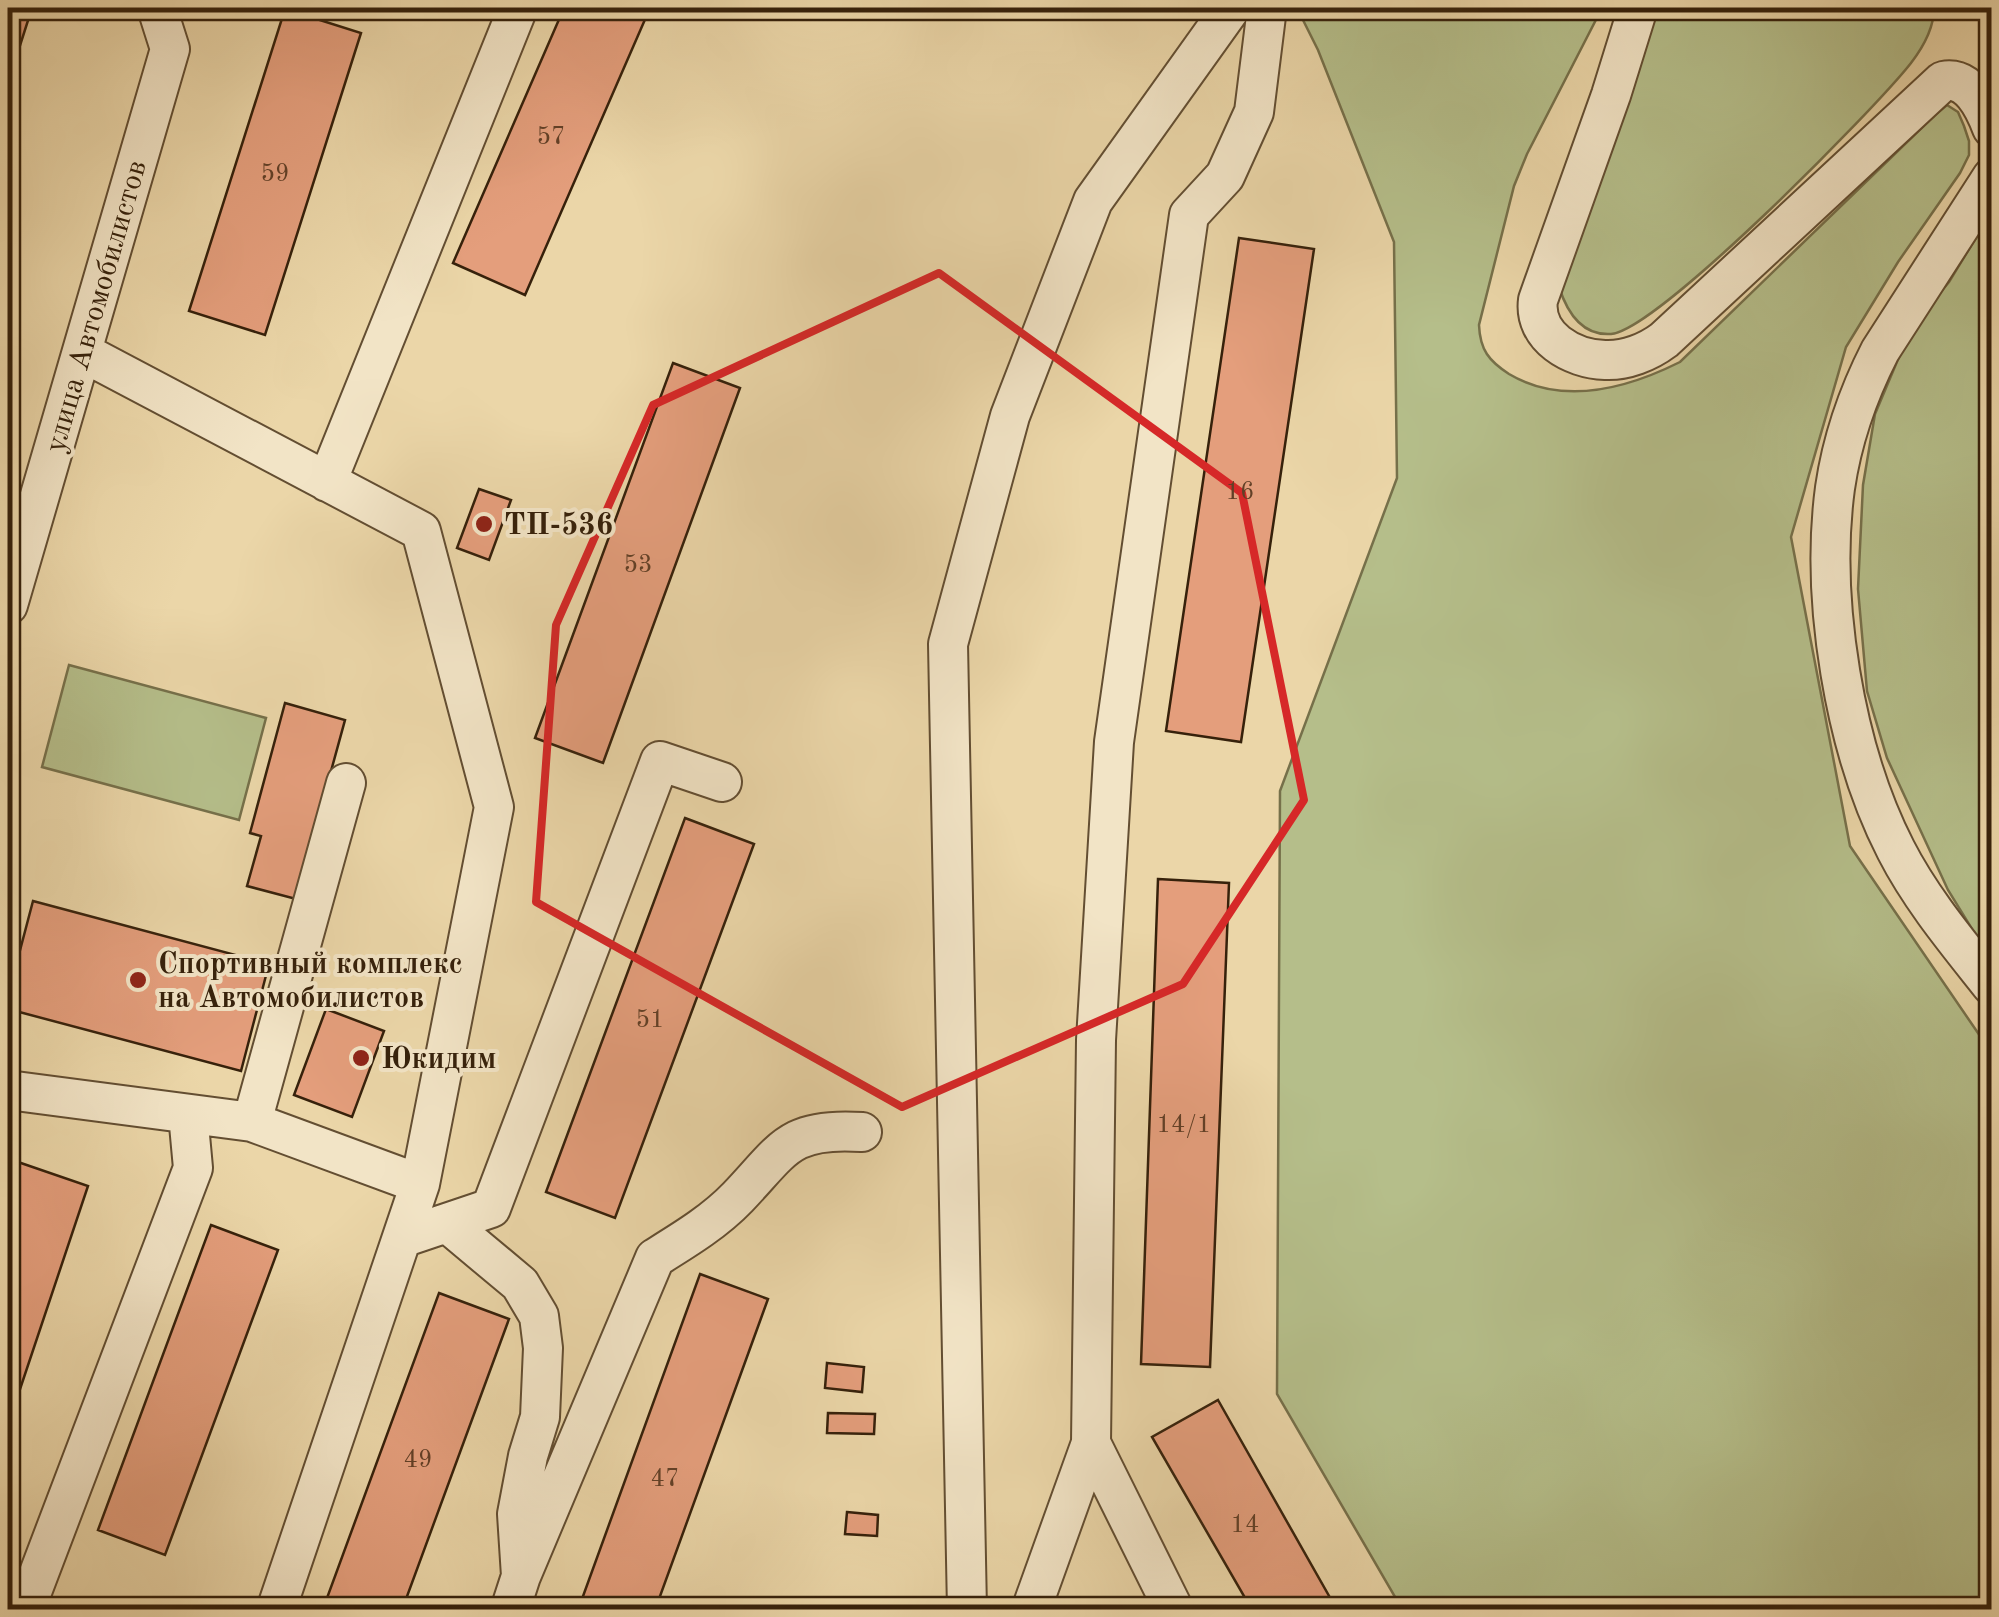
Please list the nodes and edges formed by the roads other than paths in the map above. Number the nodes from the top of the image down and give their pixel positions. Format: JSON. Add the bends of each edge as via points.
{"nodes":[{"id":1,"x":157,"y":8,"type":"edge"},
{"id":2,"x":518,"y":8,"type":"edge"},
{"id":3,"x":1231,"y":8,"type":"edge"},
{"id":4,"x":1267,"y":8,"type":"edge"},
{"id":5,"x":1638,"y":8,"type":"edge"},
{"id":6,"x":1992,"y":128,"type":"edge"},
{"id":7,"x":1992,"y":177,"type":"edge"},
{"id":8,"x":82,"y":352,"type":"junction"},
{"id":9,"x":327,"y":482,"type":"junction"},
{"id":10,"x":8,"y":605,"type":"edge"},
{"id":11,"x":346,"y":782,"type":"dead end"},
{"id":12,"x":722,"y":782,"type":"dead end"},
{"id":13,"x":1992,"y":986,"type":"edge"},
{"id":14,"x":8,"y":1090,"type":"edge"},
{"id":15,"x":188,"y":1114,"type":"junction"},
{"id":16,"x":252,"y":1122,"type":"junction"},
{"id":17,"x":862,"y":1132,"type":"dead end"},
{"id":18,"x":420,"y":1184,"type":"junction"},
{"id":19,"x":447,"y":1223,"type":"junction"},
{"id":20,"x":402,"y":1238,"type":"junction"},
{"id":21,"x":1091,"y":1444,"type":"junction"},
{"id":22,"x":516,"y":1592,"type":"edge"},
{"id":23,"x":24,"y":1610,"type":"edge"},
{"id":24,"x":276,"y":1610,"type":"edge"},
{"id":25,"x":967,"y":1610,"type":"edge"},
{"id":26,"x":1031,"y":1610,"type":"edge"},
{"id":27,"x":1174,"y":1610,"type":"edge"}],
"edges":[{"from":1,"to":8,"type":"street","name":"улица Автомобилистов","via":[[170,49]]},
{"from":2,"to":9,"type":"street"},
{"from":3,"to":25,"type":"street","via":[[1093,201],[1010,416],[948,644]]},
{"from":4,"to":21,"type":"street","via":[[1254,112],[1225,176],[1188,215],[1114,742],[1096,1040]]},
{"from":5,"to":6,"type":"street","via":[[1536,310],[1556,344],[1574,353],[1613,360],[1664,340],[1942,81],[1970,89]]},
{"from":7,"to":13,"type":"street","via":[[1864,382],[1832,519],[1836,636],[1876,804],[1921,892]]},
{"from":8,"to":9,"type":"street"},
{"from":8,"to":10,"type":"street","name":"улица Автомобилистов"},
{"from":9,"to":18,"type":"street","via":[[421,531],[494,807]]},
{"from":11,"to":16,"type":"street"},
{"from":12,"to":19,"type":"street","via":[[660,761],[491,1208]]},
{"from":14,"to":15,"type":"street"},
{"from":15,"to":16,"type":"street"},
{"from":15,"to":23,"type":"street","via":[[193,1168]]},
{"from":16,"to":18,"type":"street"},
{"from":17,"to":22,"type":"street","via":[[833,1130],[790,1142],[701,1230],[655,1258]]},
{"from":18,"to":20,"type":"street"},
{"from":19,"to":20,"type":"street"},
{"from":19,"to":22,"type":"street","via":[[520,1284],[539,1316],[540,1417],[517,1514]]},
{"from":20,"to":24,"type":"street"},
{"from":21,"to":26,"type":"street"},
{"from":21,"to":27,"type":"street"}]}
